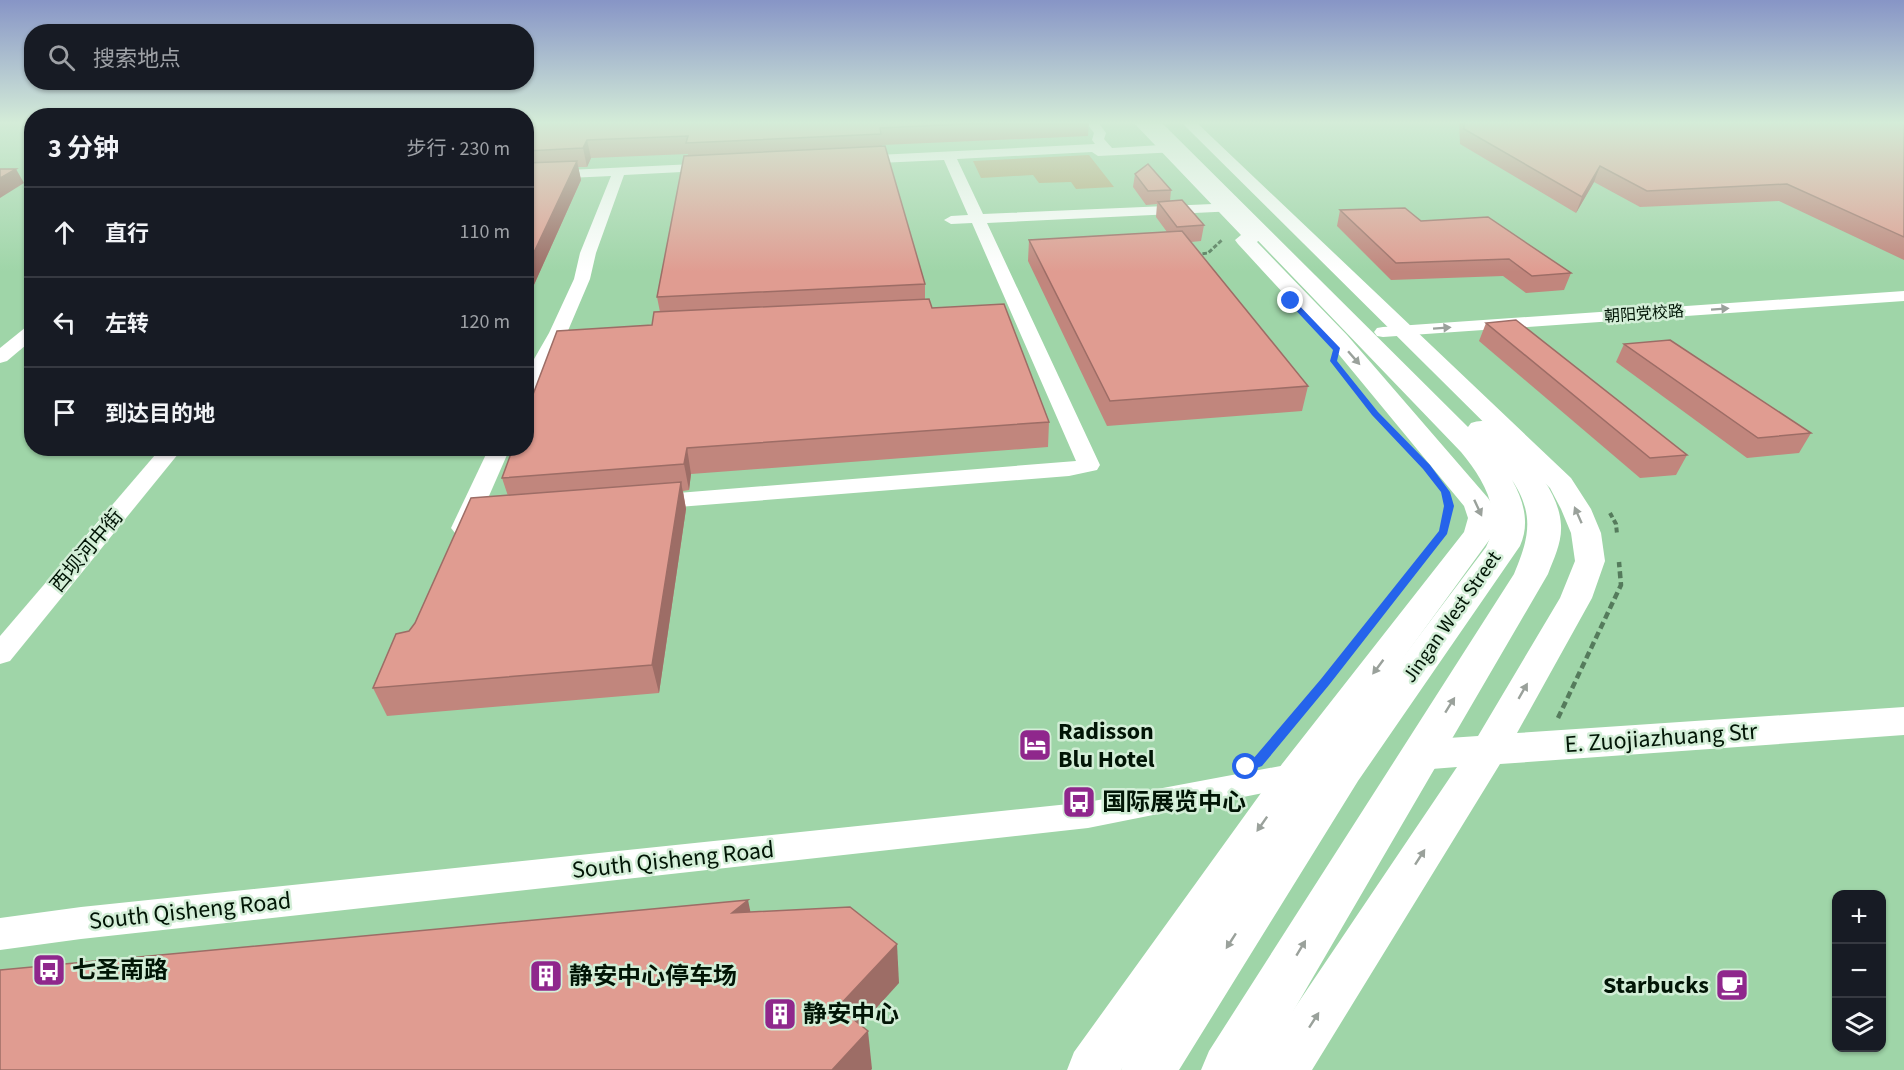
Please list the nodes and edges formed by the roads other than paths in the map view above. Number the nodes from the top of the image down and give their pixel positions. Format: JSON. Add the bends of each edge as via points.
{"nodes":[{"id":1,"x":619,"y":172,"type":"joint"},
{"id":2,"x":956,"y":172,"type":"edge"},
{"id":3,"x":1206,"y":172,"type":"edge"},
{"id":4,"x":1231,"y":172,"type":"edge"},
{"id":5,"x":534,"y":176,"type":"edge"},
{"id":6,"x":1230,"y":208,"type":"junction"},
{"id":7,"x":977,"y":219,"type":"junction"},
{"id":8,"x":951,"y":220,"type":"dead end"},
{"id":9,"x":1904,"y":296,"type":"edge"},
{"id":10,"x":1019,"y":310,"type":"junction"},
{"id":11,"x":995,"y":312,"type":"edge"},
{"id":12,"x":582,"y":332,"type":"edge"},
{"id":13,"x":1393,"y":332,"type":"junction"},
{"id":14,"x":558,"y":333,"type":"junction"},
{"id":15,"x":24,"y":338,"type":"edge"},
{"id":16,"x":0,"y":357,"type":"edge"},
{"id":17,"x":534,"y":377,"type":"edge"},
{"id":18,"x":167,"y":456,"type":"edge"},
{"id":19,"x":498,"y":456,"type":"edge"},
{"id":20,"x":633,"y":504,"type":"edge"},
{"id":21,"x":455,"y":546,"type":"edge"},
{"id":22,"x":0,"y":654,"type":"edge"},
{"id":23,"x":1904,"y":721,"type":"edge"},
{"id":24,"x":1489,"y":750,"type":"junction"},
{"id":25,"x":1419,"y":755,"type":"junction"},
{"id":26,"x":1343,"y":769,"type":"junction"},
{"id":27,"x":1296,"y":775,"type":"junction"},
{"id":28,"x":0,"y":934,"type":"edge"},
{"id":29,"x":1239,"y":1050,"type":"edge"},
{"id":30,"x":1293,"y":1066,"type":"edge"},
{"id":31,"x":1092,"y":1070,"type":"edge"},
{"id":32,"x":1148,"y":1070,"type":"edge"}],
"edges":[{"from":1,"to":5,"type":"street"},
{"from":1,"to":14,"type":"street","via":[[582,279]]},
{"from":2,"to":7,"type":"street"},
{"from":3,"to":6,"type":"street"},
{"from":4,"to":13,"type":"street","via":[[1255,189]]},
{"from":6,"to":7,"type":"street"},
{"from":6,"to":26,"type":"main road","name":"Jingan West Street","via":[[1471,446],[1499,483],[1510,513],[1506,540],[1489,567]]},
{"from":6,"to":27,"type":"street","one_way":true,"via":[[1253,237],[1245,240],[1339,340],[1478,504],[1483,518],[1479,533]]},
{"from":7,"to":8,"type":"street"},
{"from":7,"to":10,"type":"street"},
{"from":13,"to":9,"type":"street","name":"朝阳党校路","one_way":true},
{"from":10,"to":11,"type":"street"},
{"from":10,"to":20,"type":"street","via":[[1089,465]]},
{"from":12,"to":14,"type":"street"},
{"from":24,"to":13,"type":"street","one_way":true,"via":[[1576,598],[1590,561],[1586,533],[1561,484]]},
{"from":25,"to":13,"type":"main road","name":"Jingan West Street","one_way":true,"via":[[1531,574],[1544,542],[1544,510],[1511,459]]},
{"from":14,"to":17,"type":"street"},
{"from":15,"to":16,"type":"street"},
{"from":18,"to":22,"type":"street","name":"西坝河中街"},
{"from":19,"to":21,"type":"street","via":[[479,516]]},
{"from":23,"to":24,"type":"street","name":"E. Zuojiazhuang Str"},
{"from":24,"to":25,"type":"street","name":"E. Zuojiazhuang Str"},
{"from":30,"to":24,"type":"street","one_way":true},
{"from":29,"to":25,"type":"main road","name":"Jingan West Street","one_way":true},
{"from":26,"to":27,"type":"street","name":"South Qisheng Road"},
{"from":26,"to":32,"type":"main road","name":"Jingan West Street","one_way":true},
{"from":27,"to":28,"type":"street","name":"South Qisheng Road","via":[[1088,815]]},
{"from":27,"to":31,"type":"street","one_way":true},
{"from":29,"to":30,"type":"street"}]}
